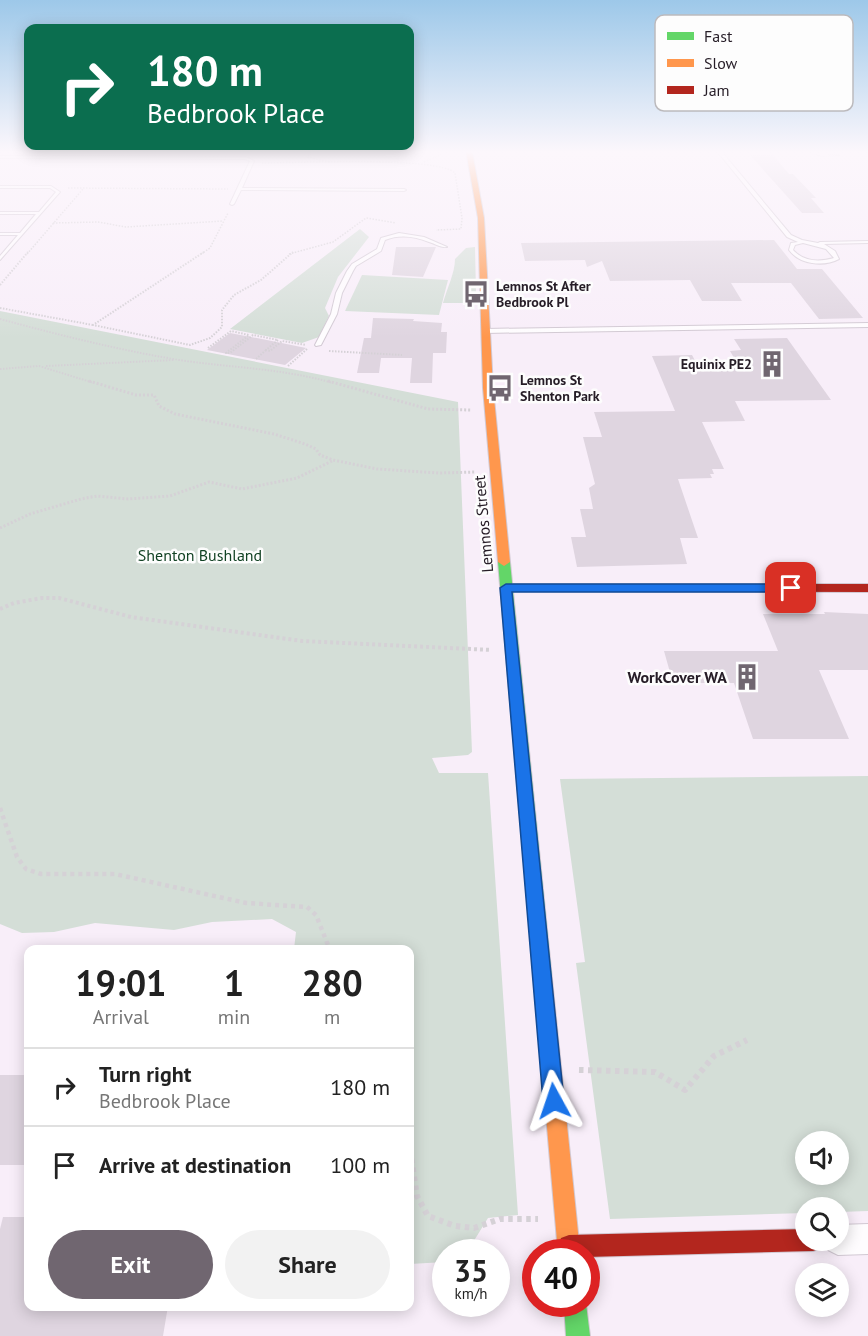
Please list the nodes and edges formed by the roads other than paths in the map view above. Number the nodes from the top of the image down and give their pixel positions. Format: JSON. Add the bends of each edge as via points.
{"nodes":[{"id":1,"x":39,"y":213,"type":"edge"},
{"id":2,"x":480,"y":213,"type":"edge"},
{"id":3,"x":770,"y":213,"type":"edge"},
{"id":4,"x":0,"y":234,"type":"edge"},
{"id":5,"x":21,"y":234,"type":"junction"},
{"id":6,"x":868,"y":242,"type":"edge"},
{"id":7,"x":801,"y":243,"type":"junction"},
{"id":8,"x":812,"y":243,"type":"junction"},
{"id":9,"x":445,"y":248,"type":"dead end"},
{"id":10,"x":2,"y":254,"type":"edge"},
{"id":11,"x":0,"y":259,"type":"edge"},
{"id":12,"x":868,"y":325,"type":"edge"},
{"id":13,"x":486,"y":331,"type":"junction"},
{"id":14,"x":318,"y":345,"type":"dead end"},
{"id":15,"x":506,"y":588,"type":"junction"},
{"id":16,"x":868,"y":588,"type":"edge"},
{"id":17,"x":568,"y":1239,"type":"edge"},
{"id":18,"x":868,"y":1239,"type":"edge"},
{"id":19,"x":849,"y":1240,"type":"edge"},
{"id":20,"x":795,"y":1241,"type":"edge"},
{"id":21,"x":600,"y":1248,"type":"edge"},
{"id":22,"x":576,"y":1317,"type":"edge"},
{"id":23,"x":578,"y":1336,"type":"edge"}],
"edges":[{"from":1,"to":5,"type":"lane"},
{"from":2,"to":13,"type":"street","name":"Lemnos Street"},
{"from":3,"to":7,"type":"lane","via":[[789,236]]},
{"from":4,"to":5,"type":"lane"},
{"from":5,"to":10,"type":"lane"},
{"from":6,"to":8,"type":"lane"},
{"from":7,"to":8,"type":"lane"},
{"from":7,"to":8,"type":"lane","via":[[793,244],[794,256],[804,260],[837,259],[829,248]]},
{"from":9,"to":14,"type":"lane","via":[[407,234],[383,239],[379,250],[354,265],[343,282],[334,314]]},
{"from":10,"to":11,"type":"lane"},
{"from":12,"to":13,"type":"lane"},
{"from":13,"to":15,"type":"street","name":"Lemnos Street"},
{"from":15,"to":16,"type":"street"},
{"from":15,"to":17,"type":"street","name":"Lemnos Street"},
{"from":18,"to":19,"type":"street"},
{"from":20,"to":21,"type":"street"},
{"from":22,"to":23,"type":"street"}]}
